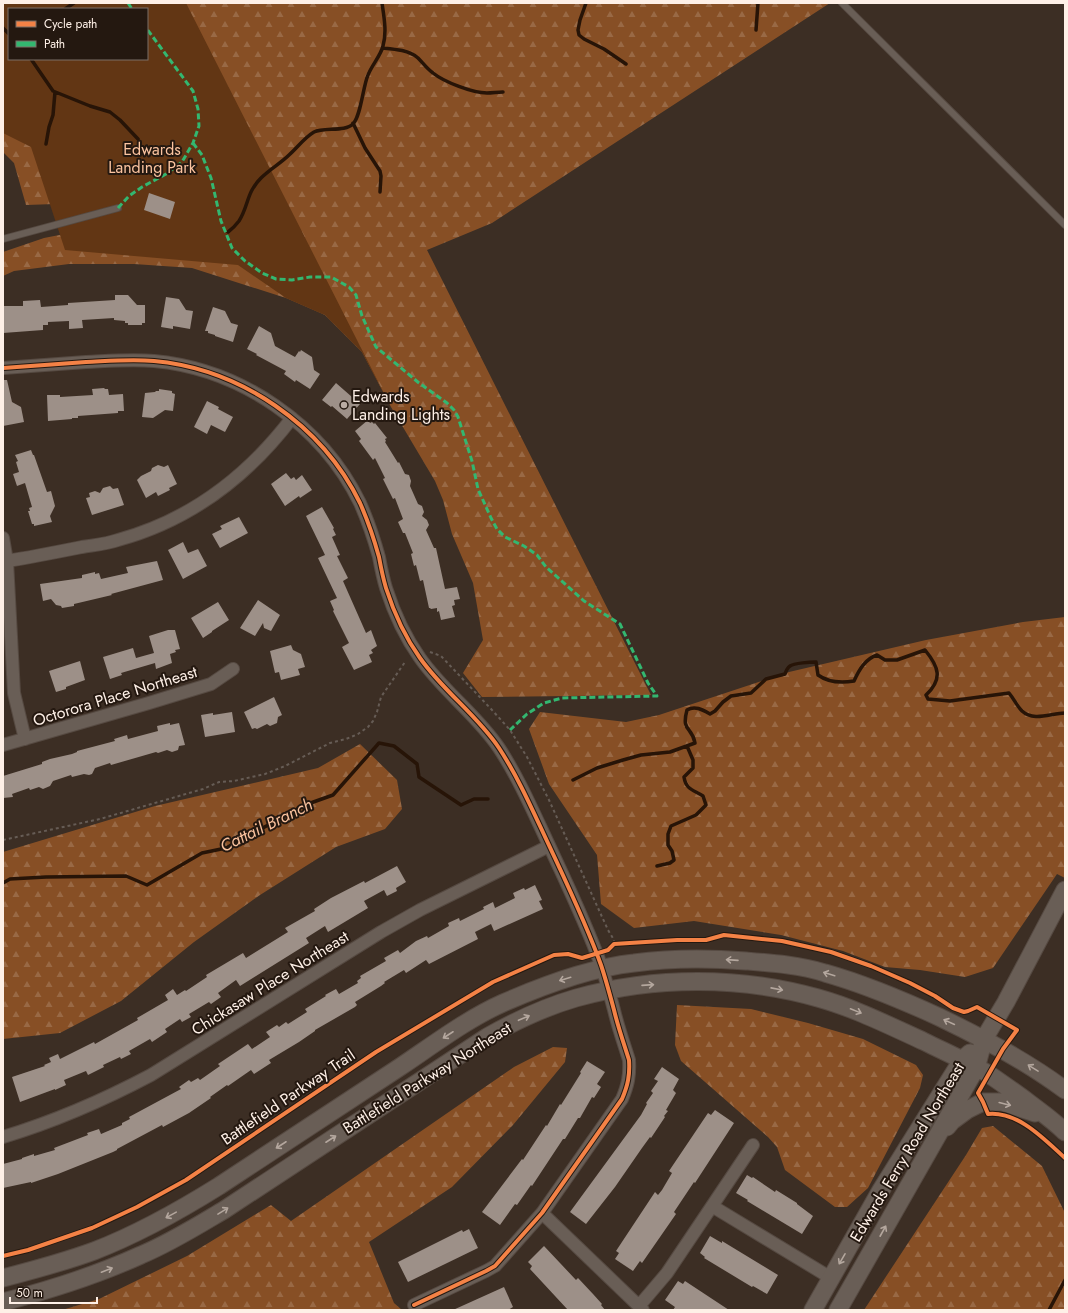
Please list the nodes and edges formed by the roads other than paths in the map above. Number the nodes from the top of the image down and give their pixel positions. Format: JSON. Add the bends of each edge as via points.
{"nodes":[{"id":1,"x":842,"y":3,"type":"edge"},
{"id":2,"x":118,"y":208,"type":"dead end"},
{"id":3,"x":1065,"y":225,"type":"edge"},
{"id":4,"x":3,"y":239,"type":"edge"},
{"id":5,"x":3,"y":368,"type":"edge"},
{"id":6,"x":292,"y":418,"type":"junction"},
{"id":7,"x":3,"y":538,"type":"edge"},
{"id":8,"x":7,"y":561,"type":"junction"},
{"id":9,"x":233,"y":669,"type":"dead end"},
{"id":10,"x":25,"y":739,"type":"junction"},
{"id":11,"x":3,"y":745,"type":"edge"},
{"id":12,"x":549,"y":846,"type":"junction"},
{"id":13,"x":1065,"y":890,"type":"edge"},
{"id":14,"x":602,"y":969,"type":"junction"},
{"id":15,"x":609,"y":990,"type":"junction"},
{"id":16,"x":984,"y":1039,"type":"junction"},
{"id":17,"x":969,"y":1064,"type":"junction"},
{"id":18,"x":1065,"y":1090,"type":"edge"},
{"id":19,"x":1049,"y":1118,"type":"junction"},
{"id":20,"x":1065,"y":1132,"type":"edge"},
{"id":21,"x":3,"y":1137,"type":"edge"},
{"id":22,"x":753,"y":1145,"type":"dead end"},
{"id":23,"x":929,"y":1148,"type":"junction"},
{"id":24,"x":712,"y":1206,"type":"junction"},
{"id":25,"x":542,"y":1213,"type":"junction"},
{"id":26,"x":3,"y":1278,"type":"edge"},
{"id":27,"x":831,"y":1278,"type":"junction"},
{"id":28,"x":3,"y":1302,"type":"edge"},
{"id":29,"x":414,"y":1305,"type":"dead end"},
{"id":30,"x":641,"y":1308,"type":"edge"},
{"id":31,"x":813,"y":1310,"type":"edge"},
{"id":32,"x":838,"y":1310,"type":"edge"}],
"edges":[{"from":1,"to":3,"type":"lane"},
{"from":2,"to":4,"type":"lane"},
{"from":5,"to":6,"type":"street","via":[[128,360],[182,365],[234,382],[265,398]]},
{"from":6,"to":8,"type":"street","via":[[282,432],[224,488],[173,519],[117,541]]},
{"from":6,"to":12,"type":"street","via":[[311,434],[346,478],[370,527],[386,587],[407,636],[437,679],[498,747],[518,779]]},
{"from":7,"to":8,"type":"street"},
{"from":8,"to":10,"type":"street","via":[[14,693]]},
{"from":9,"to":10,"type":"street","name":"Octorora Place Northeast","via":[[211,684]]},
{"from":10,"to":11,"type":"street","name":"Octorora Place Northeast"},
{"from":12,"to":14,"type":"street","via":[[583,917]]},
{"from":12,"to":21,"type":"street","name":"Chickasaw Place Northeast","via":[[381,932],[138,1082],[73,1113]]},
{"from":13,"to":16,"type":"main road","name":"Edwards Ferry Road Northeast"},
{"from":14,"to":15,"type":"street"},
{"from":16,"to":14,"type":"main road","name":"Battlefield Parkway Northeast","one_way":true,"via":[[877,990],[823,972],[771,963],[708,958],[680,958]]},
{"from":14,"to":26,"type":"main road","name":"Battlefield Parkway Northeast","one_way":true,"via":[[531,991],[481,1015],[219,1186],[154,1224],[95,1251]]},
{"from":15,"to":17,"type":"main road","name":"Battlefield Parkway Northeast","one_way":true,"via":[[639,985],[708,981],[779,989],[819,998],[878,1020]]},
{"from":15,"to":25,"type":"street","via":[[629,1060],[628,1086],[622,1099]]},
{"from":28,"to":15,"type":"main road","name":"Battlefield Parkway Northeast","one_way":true,"via":[[106,1270],[169,1242],[224,1210],[487,1037],[545,1009]]},
{"from":16,"to":17,"type":"main road","name":"Edwards Ferry Road Northeast"},
{"from":18,"to":16,"type":"main road","name":"Battlefield Parkway Northeast","one_way":true,"via":[[1004,1049]]},
{"from":17,"to":19,"type":"main road","name":"Battlefield Parkway Northeast","via":[[1003,1084]]},
{"from":17,"to":23,"type":"main road","name":"Edwards Ferry Road Northeast"},
{"from":17,"to":27,"type":"main road","name":"Edwards Ferry Road Northeast","one_way":true,"via":[[881,1190]]},
{"from":19,"to":20,"type":"main road","name":"Battlefield Parkway Northeast"},
{"from":23,"to":19,"type":"main road","one_way":true,"via":[[952,1121],[983,1102],[1002,1102]]},
{"from":22,"to":24,"type":"street"},
{"from":32,"to":23,"type":"main road","name":"Edwards Ferry Road Northeast","one_way":true},
{"from":24,"to":27,"type":"street"},
{"from":24,"to":30,"type":"street"},
{"from":25,"to":29,"type":"street","via":[[494,1266]]},
{"from":25,"to":30,"type":"street"},
{"from":27,"to":31,"type":"main road","name":"Edwards Ferry Road Northeast"}]}
